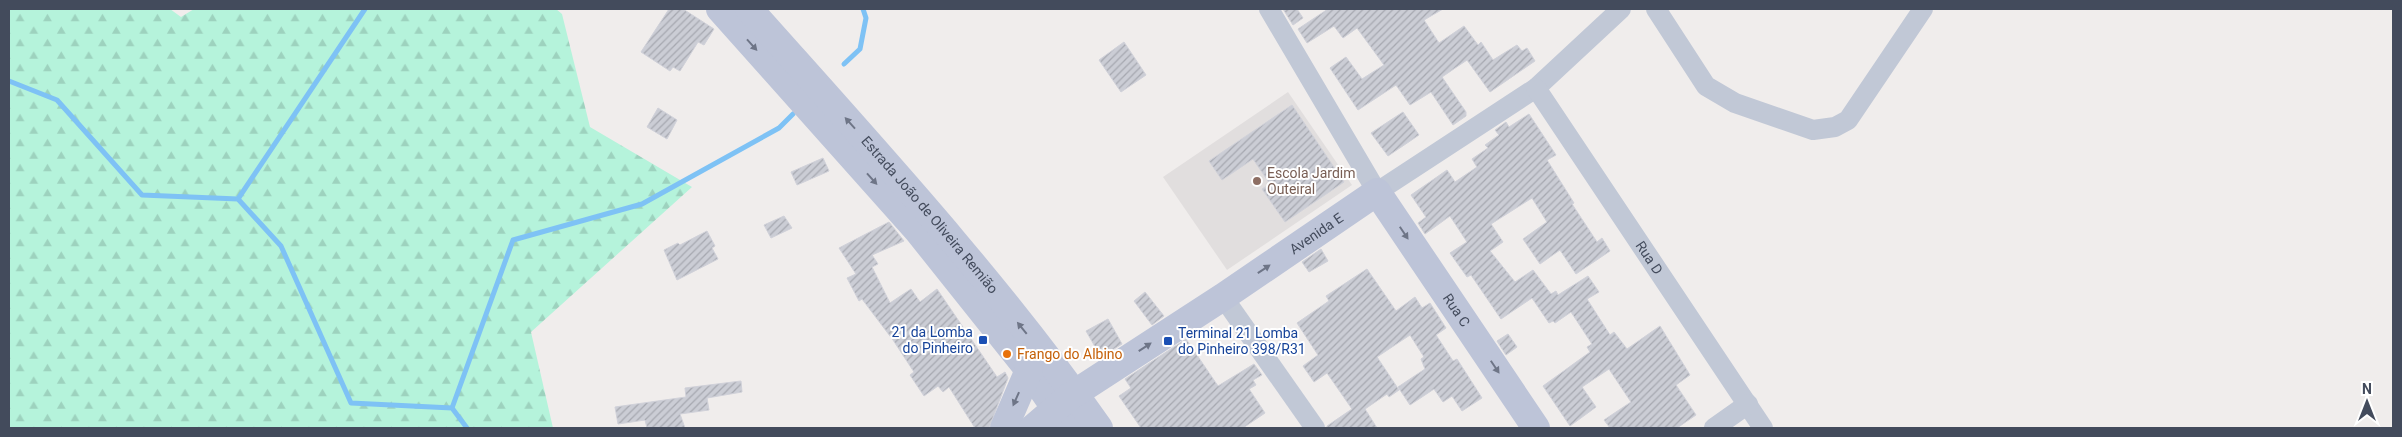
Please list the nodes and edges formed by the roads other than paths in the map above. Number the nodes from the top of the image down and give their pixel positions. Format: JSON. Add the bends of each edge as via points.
{"nodes":[{"id":1,"x":720,"y":9,"type":"edge"},
{"id":2,"x":749,"y":9,"type":"edge"},
{"id":3,"x":1269,"y":9,"type":"edge"},
{"id":4,"x":1621,"y":9,"type":"edge"},
{"id":5,"x":1656,"y":9,"type":"edge"},
{"id":6,"x":1923,"y":9,"type":"edge"},
{"id":7,"x":1536,"y":88,"type":"junction"},
{"id":8,"x":1377,"y":192,"type":"junction"},
{"id":9,"x":1223,"y":296,"type":"junction"},
{"id":10,"x":1029,"y":370,"type":"junction"},
{"id":11,"x":1748,"y":404,"type":"junction"},
{"id":12,"x":1066,"y":410,"type":"edge"},
{"id":13,"x":1004,"y":428,"type":"edge"},
{"id":14,"x":1033,"y":428,"type":"edge"},
{"id":15,"x":1099,"y":428,"type":"edge"},
{"id":16,"x":1315,"y":428,"type":"edge"},
{"id":17,"x":1536,"y":428,"type":"edge"},
{"id":18,"x":1714,"y":428,"type":"edge"},
{"id":19,"x":1763,"y":428,"type":"edge"}],
"edges":[{"from":1,"to":10,"type":"main road","name":"Estrada João de Oliveira Remião","one_way":true,"via":[[918,231]]},
{"from":12,"to":2,"type":"main road","name":"Estrada João de Oliveira Remião","one_way":true,"via":[[936,219]]},
{"from":3,"to":8,"type":"street"},
{"from":4,"to":7,"type":"street","name":"Avenida E"},
{"from":5,"to":6,"type":"street","via":[[1706,86],[1735,102],[1813,130],[1835,127],[1848,120]]},
{"from":7,"to":8,"type":"street","name":"Avenida E"},
{"from":7,"to":11,"type":"street","name":"Rua D"},
{"from":9,"to":8,"type":"main road","name":"Avenida E","one_way":true},
{"from":8,"to":17,"type":"main road","name":"Rua C","one_way":true},
{"from":12,"to":9,"type":"main road","name":"Avenida E","one_way":true},
{"from":9,"to":16,"type":"street"},
{"from":10,"to":12,"type":"main road","name":"Estrada João de Oliveira Remião"},
{"from":10,"to":13,"type":"main road","one_way":true},
{"from":11,"to":18,"type":"street"},
{"from":11,"to":19,"type":"street","name":"Rua D"},
{"from":12,"to":14,"type":"main road","name":"Avenida E"},
{"from":12,"to":15,"type":"main road","name":"Estrada João de Oliveira Remião"}]}
